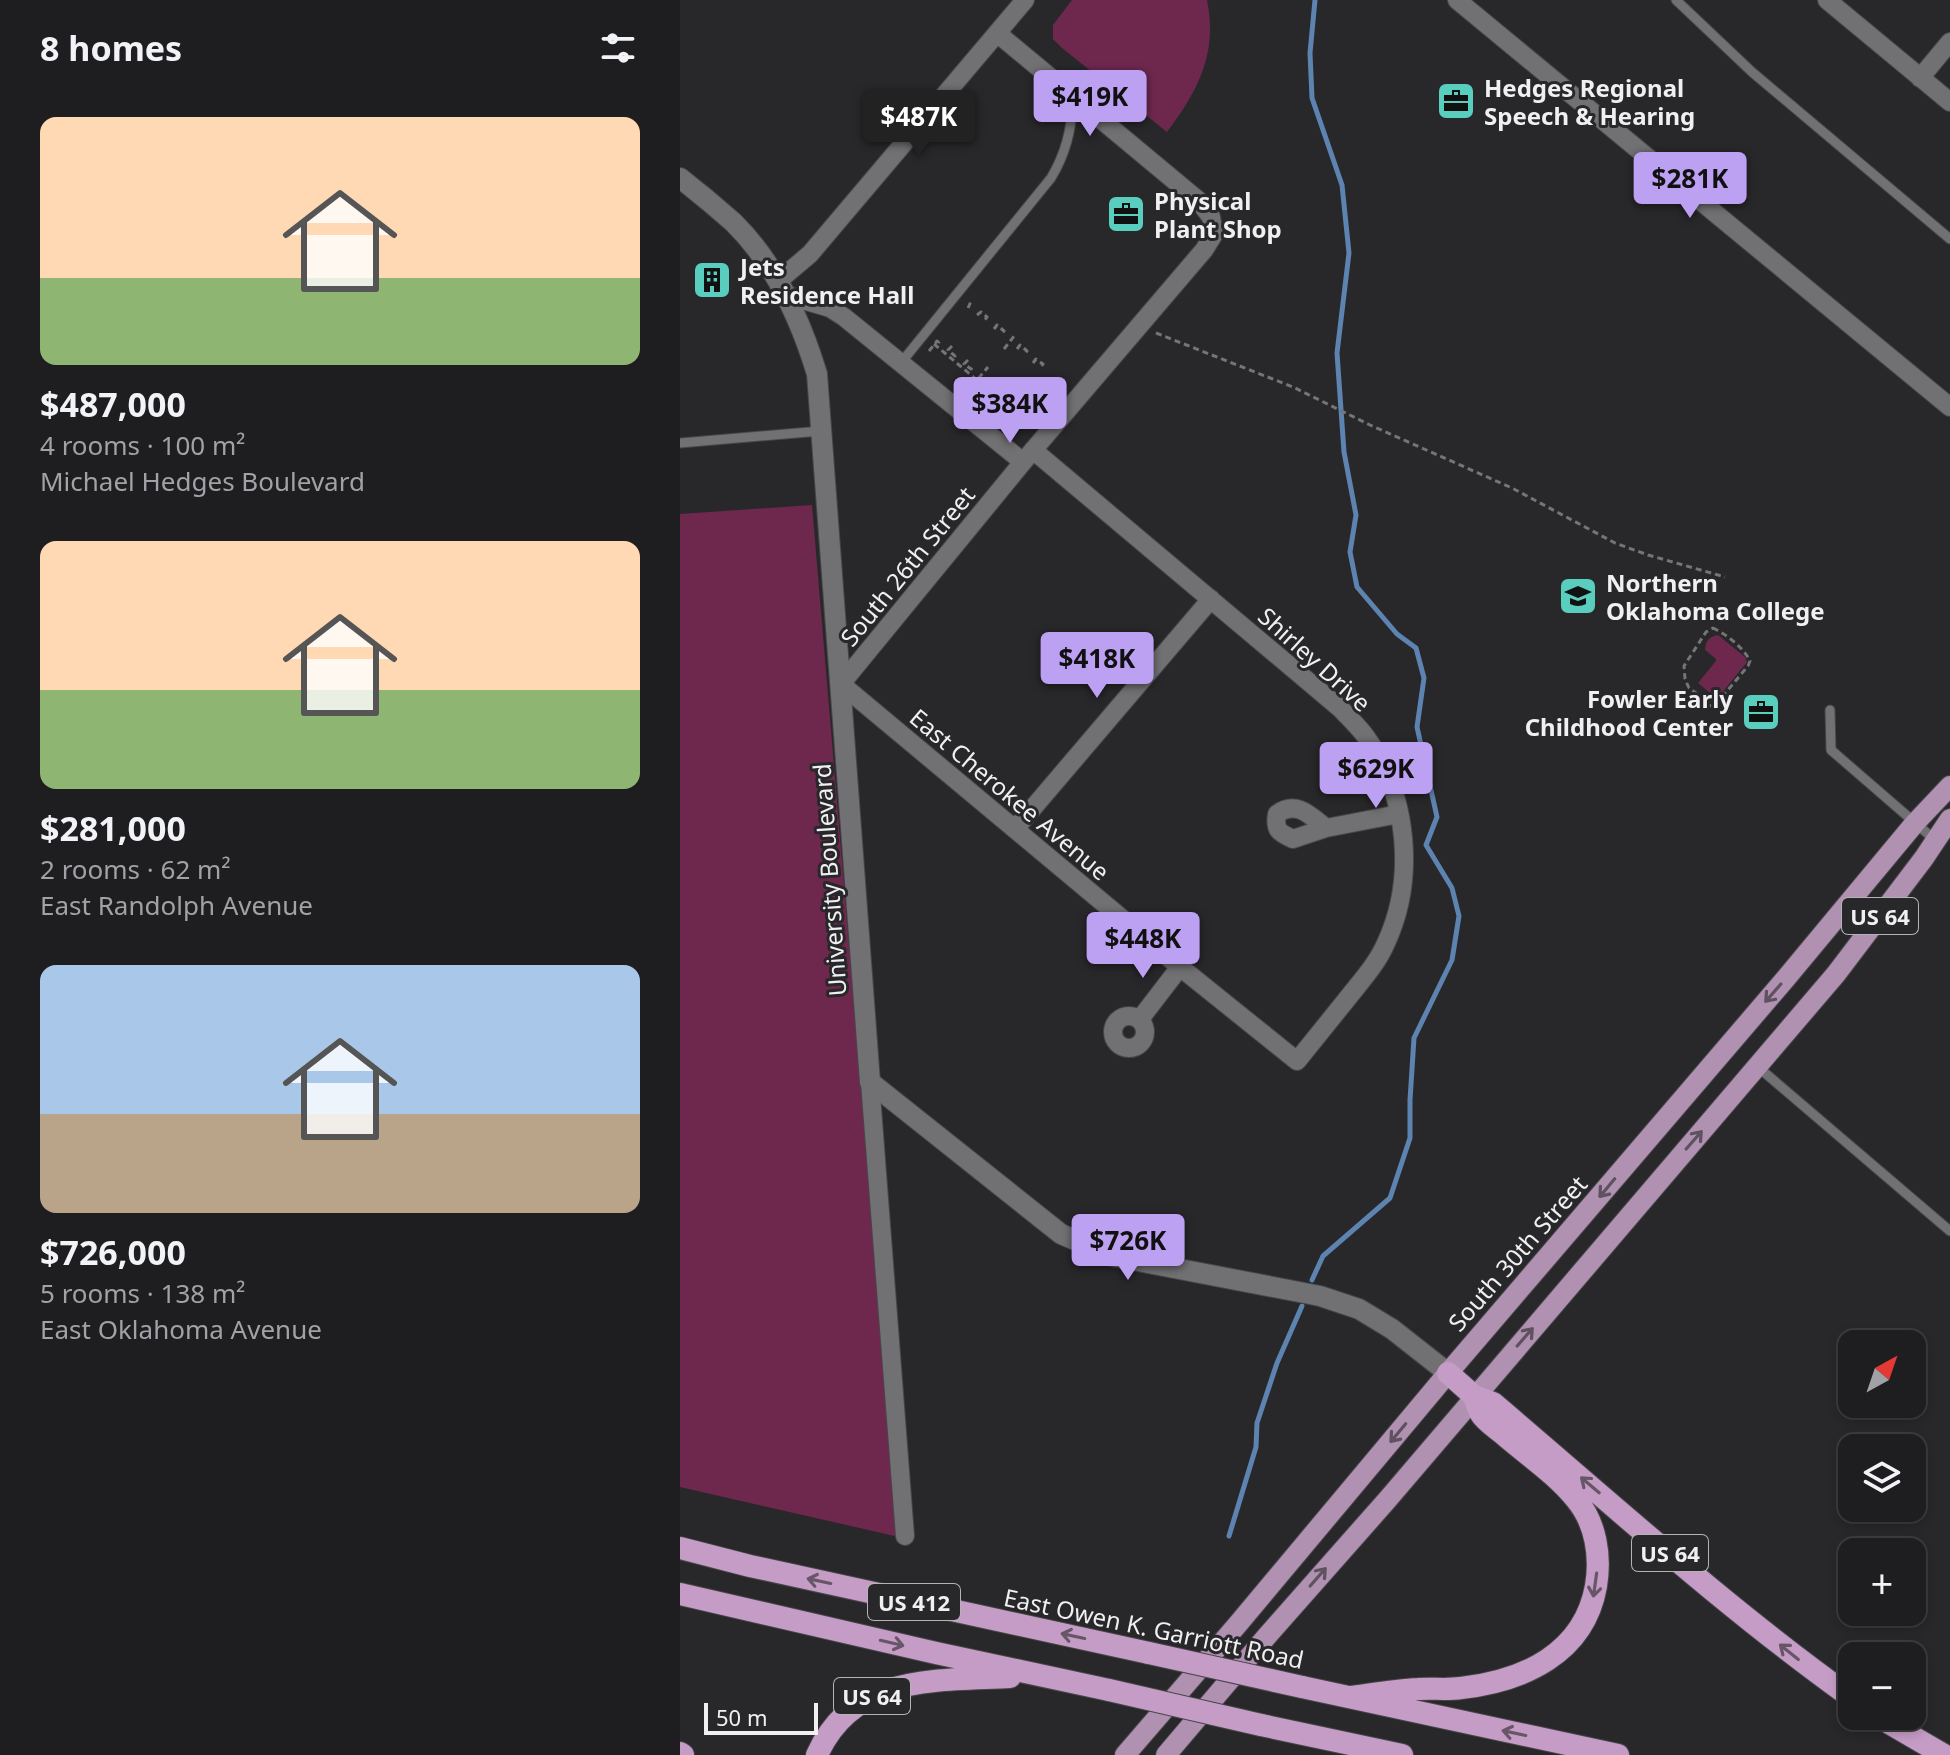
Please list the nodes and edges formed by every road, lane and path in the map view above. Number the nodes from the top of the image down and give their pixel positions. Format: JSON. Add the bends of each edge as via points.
{"nodes":[{"id":1,"x":1025,"y":0,"type":"edge"},
{"id":2,"x":1457,"y":0,"type":"edge"},
{"id":3,"x":1676,"y":0,"type":"edge"},
{"id":4,"x":1827,"y":0,"type":"edge"},
{"id":5,"x":997,"y":33,"type":"junction"},
{"id":6,"x":1950,"y":42,"type":"edge"},
{"id":7,"x":1920,"y":78,"type":"junction"},
{"id":8,"x":1072,"y":96,"type":"junction"},
{"id":9,"x":1950,"y":102,"type":"edge"},
{"id":10,"x":680,"y":178,"type":"edge"},
{"id":11,"x":1950,"y":239,"type":"edge"},
{"id":12,"x":782,"y":288,"type":"junction"},
{"id":13,"x":972,"y":299,"type":"dead end"},
{"id":14,"x":968,"y":308,"type":"dead end"},
{"id":15,"x":977,"y":315,"type":"dead end"},
{"id":16,"x":984,"y":321,"type":"dead end"},
{"id":17,"x":1138,"y":327,"type":"junction"},
{"id":18,"x":994,"y":329,"type":"dead end"},
{"id":19,"x":1000,"y":335,"type":"dead end"},
{"id":20,"x":1015,"y":335,"type":"dead end"},
{"id":21,"x":942,"y":338,"type":"dead end"},
{"id":22,"x":934,"y":344,"type":"junction"},
{"id":23,"x":952,"y":346,"type":"dead end"},
{"id":24,"x":1004,"y":349,"type":"dead end"},
{"id":25,"x":1017,"y":349,"type":"dead end"},
{"id":26,"x":929,"y":351,"type":"dead end"},
{"id":27,"x":958,"y":352,"type":"dead end"},
{"id":28,"x":951,"y":355,"type":"junction"},
{"id":29,"x":1024,"y":355,"type":"dead end"},
{"id":30,"x":968,"y":360,"type":"dead end"},
{"id":31,"x":1033,"y":363,"type":"dead end"},
{"id":32,"x":900,"y":364,"type":"junction"},
{"id":33,"x":974,"y":365,"type":"dead end"},
{"id":34,"x":988,"y":367,"type":"dead end"},
{"id":35,"x":966,"y":368,"type":"junction"},
{"id":36,"x":1040,"y":368,"type":"dead end"},
{"id":37,"x":977,"y":380,"type":"junction"},
{"id":38,"x":992,"y":380,"type":"dead end"},
{"id":39,"x":998,"y":385,"type":"dead end"},
{"id":40,"x":972,"y":386,"type":"dead end"},
{"id":41,"x":990,"y":388,"type":"junction"},
{"id":42,"x":1008,"y":393,"type":"dead end"},
{"id":43,"x":1014,"y":399,"type":"dead end"},
{"id":44,"x":1006,"y":401,"type":"junction"},
{"id":45,"x":1024,"y":406,"type":"dead end"},
{"id":46,"x":1950,"y":407,"type":"edge"},
{"id":47,"x":1020,"y":416,"type":"junction"},
{"id":48,"x":1015,"y":422,"type":"dead end"},
{"id":49,"x":821,"y":431,"type":"junction"},
{"id":50,"x":680,"y":443,"type":"edge"},
{"id":51,"x":1028,"y":456,"type":"junction"},
{"id":52,"x":1725,"y":577,"type":"dead end"},
{"id":53,"x":1211,"y":599,"type":"junction"},
{"id":54,"x":841,"y":684,"type":"junction"},
{"id":55,"x":1732,"y":685,"type":"junction"},
{"id":56,"x":1737,"y":690,"type":"dead end"},
{"id":57,"x":1830,"y":710,"type":"dead end"},
{"id":58,"x":1950,"y":786,"type":"edge"},
{"id":59,"x":1399,"y":814,"type":"junction"},
{"id":60,"x":1950,"y":819,"type":"edge"},
{"id":61,"x":1915,"y":823,"type":"junction"},
{"id":62,"x":1326,"y":828,"type":"dead end"},
{"id":63,"x":1015,"y":829,"type":"junction"},
{"id":64,"x":1936,"y":841,"type":"junction"},
{"id":65,"x":1180,"y":967,"type":"junction"},
{"id":66,"x":1140,"y":1019,"type":"dead end"},
{"id":67,"x":1730,"y":1043,"type":"junction"},
{"id":68,"x":1297,"y":1061,"type":"joint"},
{"id":69,"x":1756,"y":1066,"type":"junction"},
{"id":70,"x":870,"y":1082,"type":"junction"},
{"id":71,"x":1950,"y":1231,"type":"edge"},
{"id":72,"x":1448,"y":1373,"type":"junction"},
{"id":73,"x":1474,"y":1396,"type":"junction"},
{"id":74,"x":905,"y":1536,"type":"dead end"},
{"id":75,"x":680,"y":1548,"type":"edge"},
{"id":76,"x":680,"y":1594,"type":"edge"},
{"id":77,"x":1040,"y":1676,"type":"junction"},
{"id":78,"x":1838,"y":1688,"type":"edge"},
{"id":79,"x":1351,"y":1697,"type":"junction"},
{"id":80,"x":1901,"y":1730,"type":"edge"},
{"id":81,"x":817,"y":1755,"type":"edge"},
{"id":82,"x":1125,"y":1755,"type":"edge"},
{"id":83,"x":1166,"y":1755,"type":"edge"},
{"id":84,"x":1402,"y":1755,"type":"edge"},
{"id":85,"x":1618,"y":1755,"type":"edge"},
{"id":86,"x":1944,"y":1755,"type":"edge"}],
"edges":[{"from":1,"to":5,"type":"street"},
{"from":2,"to":46,"type":"street"},
{"from":3,"to":11,"type":"lane","via":[[1752,72]]},
{"from":4,"to":7,"type":"street"},
{"from":5,"to":8,"type":"street"},
{"from":5,"to":12,"type":"street"},
{"from":6,"to":7,"type":"street"},
{"from":7,"to":9,"type":"street"},
{"from":8,"to":17,"type":"street","name":"South 26th Street","via":[[1199,201],[1211,217],[1214,234],[1204,250]]},
{"from":8,"to":32,"type":"lane","via":[[1068,140],[1051,178]]},
{"from":10,"to":12,"type":"street","name":"University Boulevard","via":[[733,222]]},
{"from":12,"to":32,"type":"street","name":"Shirley Drive","via":[[830,308]]},
{"from":12,"to":49,"type":"street","name":"University Boulevard","via":[[806,336],[817,374]]},
{"from":13,"to":14,"type":"path"},
{"from":15,"to":16,"type":"path","via":[[985,313]]},
{"from":17,"to":51,"type":"street","name":"South 26th Street"},
{"from":17,"to":52,"type":"path","via":[[1324,401],[1512,488],[1615,543]]},
{"from":18,"to":19,"type":"path","via":[[1001,326]]},
{"from":20,"to":24,"type":"path"},
{"from":21,"to":22,"type":"path"},
{"from":22,"to":26,"type":"path"},
{"from":22,"to":28,"type":"path"},
{"from":23,"to":28,"type":"path"},
{"from":25,"to":29,"type":"path","via":[[1025,346]]},
{"from":27,"to":28,"type":"path"},
{"from":28,"to":35,"type":"path"},
{"from":30,"to":35,"type":"path"},
{"from":31,"to":36,"type":"path","via":[[1041,360]]},
{"from":32,"to":51,"type":"street","name":"Shirley Drive"},
{"from":33,"to":35,"type":"path"},
{"from":34,"to":37,"type":"path"},
{"from":35,"to":37,"type":"path"},
{"from":37,"to":40,"type":"path"},
{"from":37,"to":41,"type":"path"},
{"from":38,"to":41,"type":"path"},
{"from":39,"to":41,"type":"path"},
{"from":41,"to":44,"type":"path"},
{"from":42,"to":44,"type":"path"},
{"from":43,"to":44,"type":"path"},
{"from":44,"to":47,"type":"path"},
{"from":45,"to":47,"type":"path"},
{"from":47,"to":48,"type":"path"},
{"from":49,"to":50,"type":"lane"},
{"from":49,"to":54,"type":"street","name":"University Boulevard"},
{"from":51,"to":53,"type":"street","name":"Shirley Drive"},
{"from":51,"to":54,"type":"street","name":"South 26th Street"},
{"from":53,"to":59,"type":"street","name":"Shirley Drive","via":[[1341,709],[1366,737],[1387,774]]},
{"from":53,"to":63,"type":"street"},
{"from":54,"to":63,"type":"street","name":"East Cherokee Avenue"},
{"from":54,"to":70,"type":"street","name":"University Boulevard"},
{"from":55,"to":55,"type":"path","via":[[1712,706],[1701,702],[1686,684],[1686,663],[1710,629],[1720,631],[1749,657],[1750,664]]},
{"from":55,"to":56,"type":"path"},
{"from":57,"to":61,"type":"lane","via":[[1831,750]]},
{"from":58,"to":61,"type":"main road","name":"South 30th Street","number":"US 64"},
{"from":59,"to":62,"type":"street"},
{"from":59,"to":68,"type":"street","name":"Shirley Drive","via":[[1405,864],[1386,943],[1368,974]]},
{"from":60,"to":64,"type":"main road","number":"US 64"},
{"from":61,"to":64,"type":"lane"},
{"from":61,"to":67,"type":"main road","name":"South 30th Street","number":"US 64","one_way":true},
{"from":63,"to":65,"type":"street","name":"East Cherokee Avenue"},
{"from":64,"to":69,"type":"main road","number":"US 64","via":[[1836,974]]},
{"from":65,"to":66,"type":"street"},
{"from":65,"to":68,"type":"street","name":"East Cherokee Avenue"},
{"from":67,"to":69,"type":"main road"},
{"from":67,"to":72,"type":"main road","name":"South 30th Street","number":"US 64","one_way":true},
{"from":69,"to":71,"type":"lane"},
{"from":73,"to":69,"type":"main road","number":"US 64","one_way":true},
{"from":70,"to":72,"type":"street","via":[[1061,1234],[1112,1256],[1320,1296],[1359,1309]]},
{"from":70,"to":74,"type":"street","name":"University Boulevard"},
{"from":72,"to":73,"type":"highway"},
{"from":72,"to":82,"type":"main road","name":"South 30th Street","number":"US 64","one_way":true},
{"from":78,"to":73,"type":"highway","number":"US 64","one_way":true,"via":[[1735,1609],[1493,1403]]},
{"from":73,"to":79,"type":"highway","one_way":true,"via":[[1481,1415],[1561,1483],[1586,1513],[1598,1562],[1588,1615],[1551,1659],[1512,1678],[1458,1689]]},
{"from":83,"to":73,"type":"main road","one_way":true},
{"from":79,"to":75,"type":"highway","name":"East Owen K. Garriott Road","number":"US 412","one_way":true,"bridge":true},
{"from":76,"to":77,"type":"highway","number":"US 412","one_way":true},
{"from":77,"to":81,"type":"highway","number":"US 64","via":[[914,1684],[875,1694],[842,1717]]},
{"from":77,"to":84,"type":"highway","number":"US 64","bridge":true},
{"from":85,"to":79,"type":"highway","name":"East Owen K. Garriott Road","one_way":true},
{"from":80,"to":86,"type":"highway"}]}
